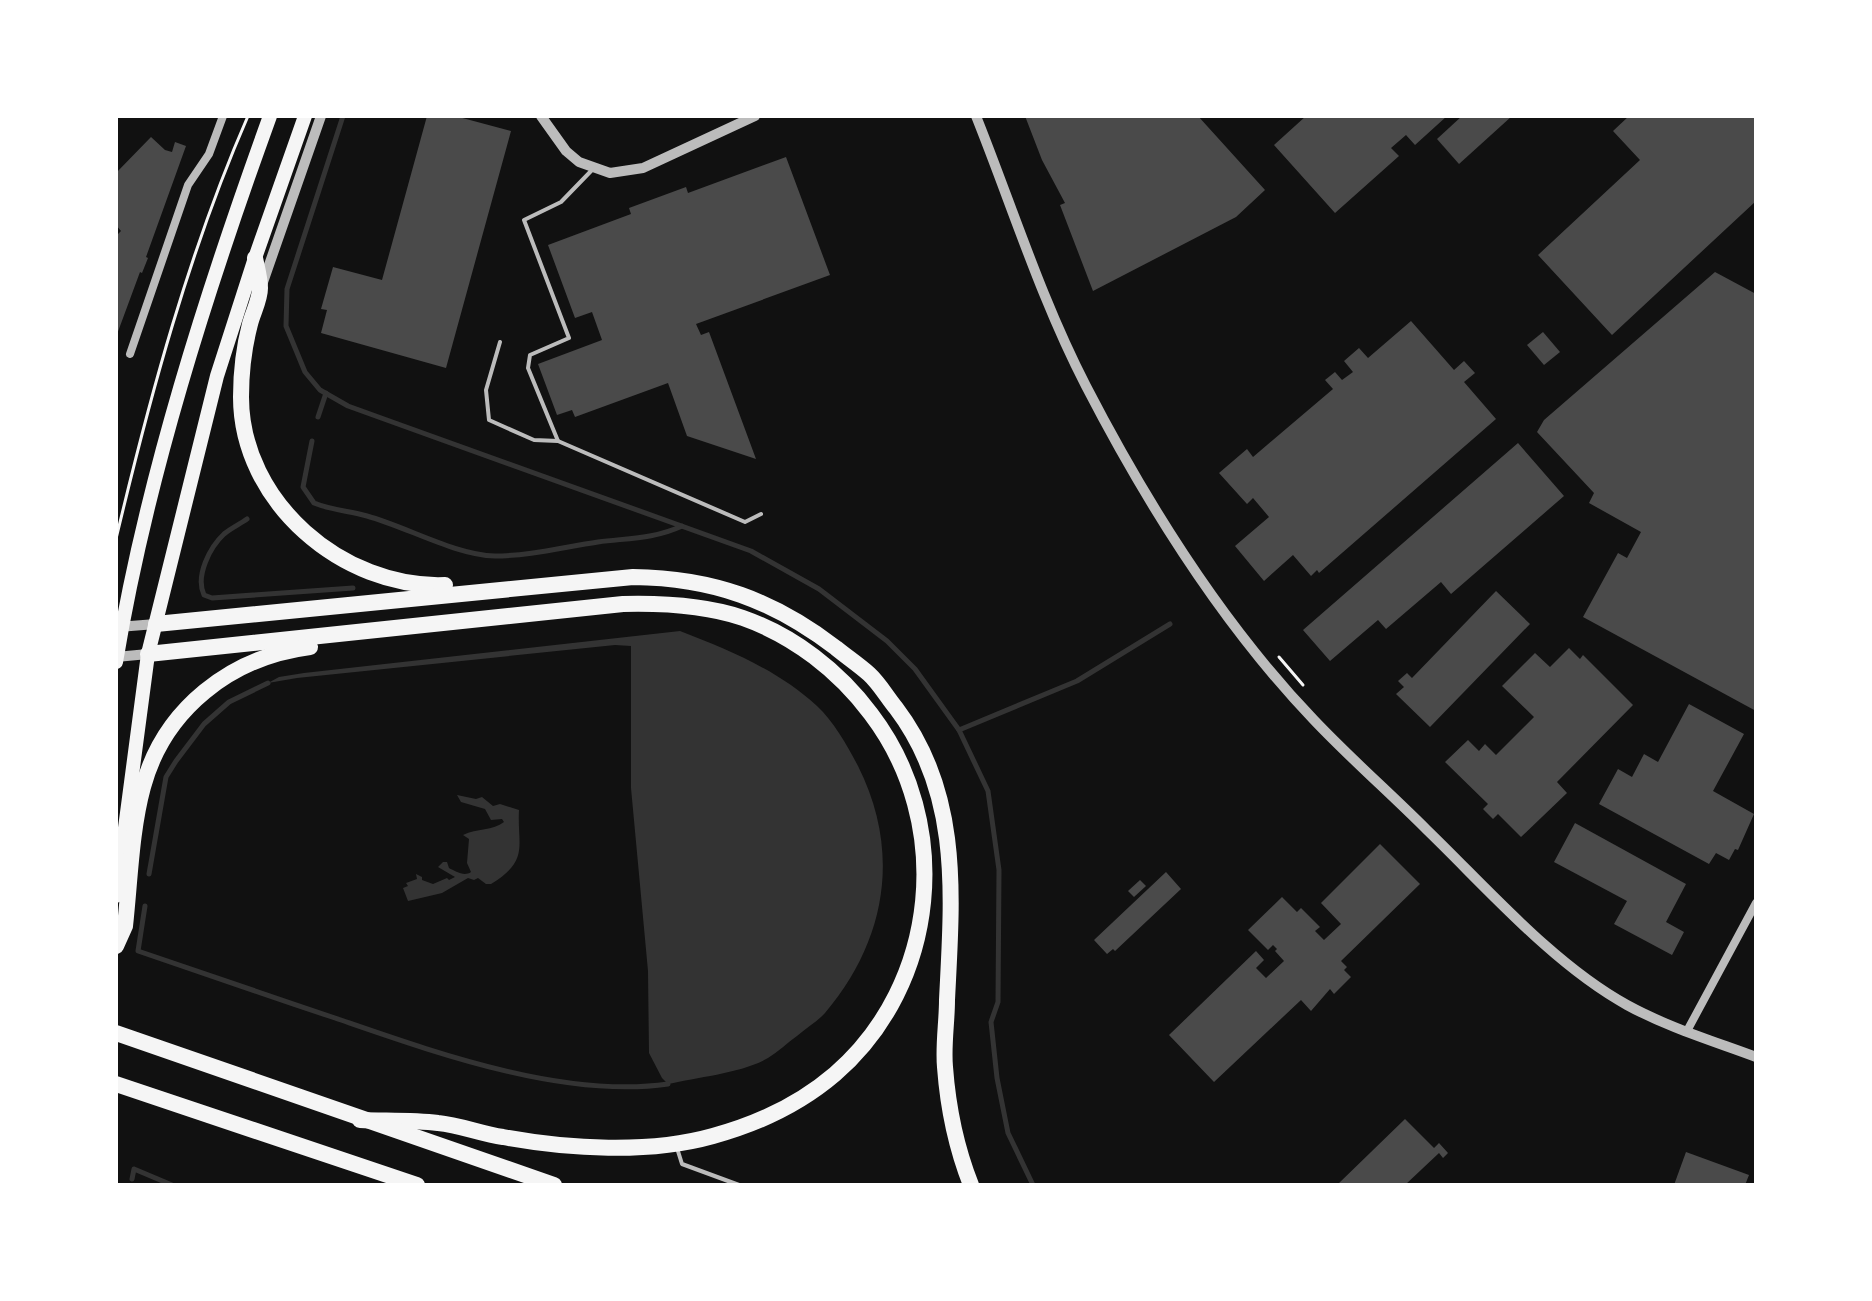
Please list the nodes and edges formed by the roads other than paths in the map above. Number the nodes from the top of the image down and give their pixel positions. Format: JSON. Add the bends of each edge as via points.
{"nodes":[{"id":1,"x":223,"y":116,"type":"edge"},
{"id":2,"x":270,"y":116,"type":"edge"},
{"id":3,"x":305,"y":116,"type":"edge"},
{"id":4,"x":321,"y":116,"type":"edge"},
{"id":5,"x":541,"y":116,"type":"edge"},
{"id":6,"x":755,"y":116,"type":"edge"},
{"id":7,"x":976,"y":116,"type":"edge"},
{"id":8,"x":594,"y":168,"type":"junction"},
{"id":9,"x":255,"y":258,"type":"junction"},
{"id":10,"x":260,"y":291,"type":"junction"},
{"id":11,"x":500,"y":342,"type":"dead end"},
{"id":12,"x":130,"y":354,"type":"dead end"},
{"id":13,"x":558,"y":441,"type":"junction"},
{"id":14,"x":761,"y":514,"type":"dead end"},
{"id":15,"x":687,"y":581,"type":"junction"},
{"id":16,"x":623,"y":604,"type":"junction"},
{"id":17,"x":156,"y":624,"type":"junction"},
{"id":18,"x":120,"y":627,"type":"edge"},
{"id":19,"x":148,"y":654,"type":"junction"},
{"id":20,"x":116,"y":658,"type":"edge"},
{"id":21,"x":116,"y":896,"type":"edge"},
{"id":22,"x":1756,"y":903,"type":"edge"},
{"id":23,"x":116,"y":946,"type":"edge"},
{"id":24,"x":1687,"y":1031,"type":"junction"},
{"id":25,"x":116,"y":1033,"type":"edge"},
{"id":26,"x":1756,"y":1057,"type":"edge"},
{"id":27,"x":116,"y":1084,"type":"edge"},
{"id":28,"x":360,"y":1120,"type":"junction"},
{"id":29,"x":676,"y":1145,"type":"junction"},
{"id":30,"x":417,"y":1185,"type":"edge"},
{"id":31,"x":554,"y":1185,"type":"edge"},
{"id":32,"x":739,"y":1185,"type":"edge"},
{"id":33,"x":971,"y":1185,"type":"edge"}],
"edges":[{"from":1,"to":12,"type":"street","via":[[209,154],[188,185]]},
{"from":2,"to":18,"type":"main road","via":[[166,440]]},
{"from":3,"to":9,"type":"main road"},
{"from":4,"to":10,"type":"street"},
{"from":5,"to":8,"type":"street","via":[[566,151]]},
{"from":6,"to":8,"type":"street","via":[[643,168],[610,173]]},
{"from":7,"to":24,"type":"street","via":[[1036,276],[1085,384],[1136,476],[1239,630],[1313,718],[1533,933],[1590,982],[1628,1006]]},
{"from":8,"to":13,"type":"lane","via":[[561,202],[524,220],[569,338],[530,355],[528,368]]},
{"from":9,"to":10,"type":"highway"},
{"from":9,"to":17,"type":"main road","via":[[217,376]]},
{"from":10,"to":15,"type":"highway","via":[[242,378],[250,451],[284,510],[340,560],[399,581],[432,585],[615,568],[671,571]]},
{"from":11,"to":13,"type":"lane","via":[[486,390],[489,420],[534,440]]},
{"from":13,"to":14,"type":"lane","via":[[745,522]]},
{"from":15,"to":17,"type":"highway","via":[[584,580]]},
{"from":15,"to":33,"type":"highway","via":[[726,589],[790,617],[871,675],[910,726],[932,771],[952,871],[944,1064],[950,1118]]},
{"from":16,"to":19,"type":"highway"},
{"from":16,"to":23,"type":"highway","via":[[587,618],[295,649],[225,676],[170,728],[148,771],[125,926]]},
{"from":16,"to":29,"type":"highway","via":[[681,606],[742,618],[828,668],[858,696],[901,761],[926,858],[919,934],[906,976],[868,1040],[797,1102],[761,1120]]},
{"from":17,"to":18,"type":"street"},
{"from":17,"to":19,"type":"main road"},
{"from":18,"to":20,"type":"main road"},
{"from":19,"to":20,"type":"street"},
{"from":19,"to":21,"type":"main road"},
{"from":22,"to":24,"type":"street"},
{"from":24,"to":26,"type":"street"},
{"from":25,"to":28,"type":"highway"},
{"from":27,"to":30,"type":"highway"},
{"from":28,"to":29,"type":"highway","via":[[439,1123],[504,1138],[595,1147]]},
{"from":28,"to":31,"type":"highway"},
{"from":29,"to":32,"type":"lane","via":[[682,1164]]}]}
